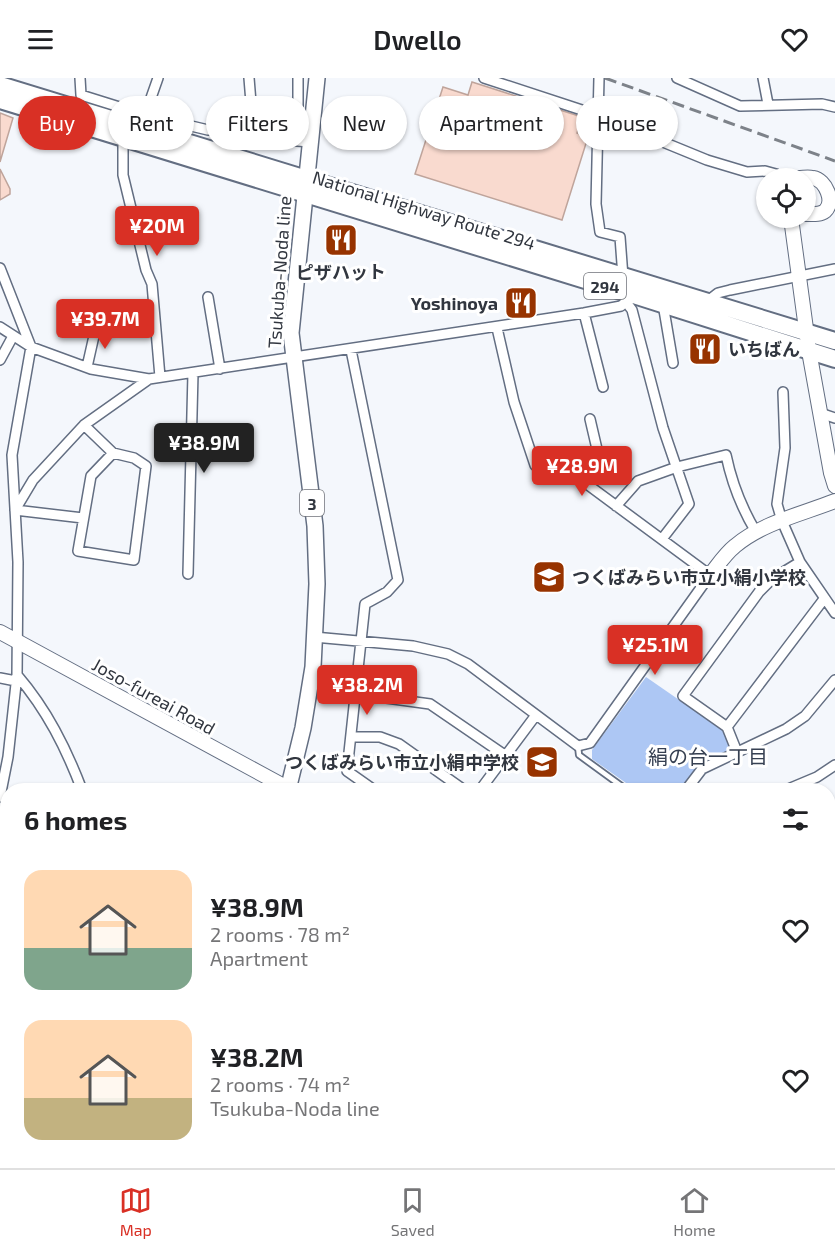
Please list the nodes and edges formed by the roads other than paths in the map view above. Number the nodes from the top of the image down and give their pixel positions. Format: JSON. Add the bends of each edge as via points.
{"nodes":[{"id":1,"x":80,"y":78,"type":"edge"},
{"id":2,"x":158,"y":78,"type":"edge"},
{"id":3,"x":249,"y":78,"type":"edge"},
{"id":4,"x":298,"y":78,"type":"edge"},
{"id":5,"x":316,"y":78,"type":"edge"},
{"id":6,"x":484,"y":78,"type":"edge"},
{"id":7,"x":599,"y":78,"type":"edge"},
{"id":8,"x":677,"y":78,"type":"edge"},
{"id":9,"x":763,"y":78,"type":"edge"},
{"id":10,"x":0,"y":85,"type":"edge"},
{"id":11,"x":152,"y":96,"type":"edge"},
{"id":12,"x":250,"y":96,"type":"edge"},
{"id":13,"x":298,"y":96,"type":"edge"},
{"id":14,"x":598,"y":96,"type":"edge"},
{"id":15,"x":0,"y":100,"type":"edge"},
{"id":16,"x":768,"y":104,"type":"junction"},
{"id":17,"x":835,"y":107,"type":"edge"},
{"id":18,"x":576,"y":108,"type":"edge"},
{"id":19,"x":108,"y":112,"type":"edge"},
{"id":20,"x":108,"y":118,"type":"edge"},
{"id":21,"x":108,"y":121,"type":"edge"},
{"id":22,"x":311,"y":142,"type":"joint"},
{"id":23,"x":194,"y":148,"type":"edge"},
{"id":24,"x":678,"y":148,"type":"edge"},
{"id":25,"x":124,"y":150,"type":"edge"},
{"id":26,"x":597,"y":150,"type":"edge"},
{"id":27,"x":756,"y":172,"type":"edge"},
{"id":28,"x":816,"y":179,"type":"edge"},
{"id":29,"x":305,"y":187,"type":"junction"},
{"id":30,"x":816,"y":213,"type":"edge"},
{"id":31,"x":792,"y":228,"type":"edge"},
{"id":32,"x":0,"y":268,"type":"edge"},
{"id":33,"x":835,"y":269,"type":"edge"},
{"id":34,"x":799,"y":275,"type":"junction"},
{"id":35,"x":623,"y":277,"type":"junction"},
{"id":36,"x":208,"y":297,"type":"dead end"},
{"id":37,"x":630,"y":299,"type":"junction"},
{"id":38,"x":705,"y":303,"type":"junction"},
{"id":39,"x":663,"y":304,"type":"junction"},
{"id":40,"x":584,"y":314,"type":"junction"},
{"id":41,"x":0,"y":327,"type":"edge"},
{"id":42,"x":96,"y":327,"type":"dead end"},
{"id":43,"x":496,"y":328,"type":"junction"},
{"id":44,"x":807,"y":333,"type":"junction"},
{"id":45,"x":13,"y":336,"type":"junction"},
{"id":46,"x":835,"y":341,"type":"edge"},
{"id":47,"x":31,"y":347,"type":"junction"},
{"id":48,"x":351,"y":350,"type":"junction"},
{"id":49,"x":809,"y":351,"type":"junction"},
{"id":50,"x":293,"y":358,"type":"junction"},
{"id":51,"x":835,"y":359,"type":"edge"},
{"id":52,"x":0,"y":360,"type":"edge"},
{"id":53,"x":673,"y":363,"type":"dead end"},
{"id":54,"x":87,"y":367,"type":"junction"},
{"id":55,"x":220,"y":369,"type":"junction"},
{"id":56,"x":193,"y":373,"type":"junction"},
{"id":57,"x":160,"y":377,"type":"junction"},
{"id":58,"x":149,"y":379,"type":"junction"},
{"id":59,"x":603,"y":387,"type":"dead end"},
{"id":60,"x":783,"y":392,"type":"dead end"},
{"id":61,"x":820,"y":413,"type":"junction"},
{"id":62,"x":835,"y":418,"type":"edge"},
{"id":63,"x":590,"y":419,"type":"dead end"},
{"id":64,"x":84,"y":425,"type":"junction"},
{"id":65,"x":113,"y":453,"type":"junction"},
{"id":66,"x":677,"y":467,"type":"junction"},
{"id":67,"x":578,"y":469,"type":"junction"},
{"id":68,"x":835,"y":486,"type":"edge"},
{"id":69,"x":835,"y":501,"type":"edge"},
{"id":70,"x":616,"y":506,"type":"junction"},
{"id":71,"x":15,"y":510,"type":"junction"},
{"id":72,"x":83,"y":518,"type":"junction"},
{"id":73,"x":782,"y":521,"type":"junction"},
{"id":74,"x":756,"y":532,"type":"junction"},
{"id":75,"x":662,"y":539,"type":"junction"},
{"id":76,"x":800,"y":562,"type":"junction"},
{"id":77,"x":188,"y":574,"type":"dead end"},
{"id":78,"x":710,"y":575,"type":"junction"},
{"id":79,"x":824,"y":600,"type":"junction"},
{"id":80,"x":835,"y":613,"type":"edge"},
{"id":81,"x":0,"y":632,"type":"edge"},
{"id":82,"x":314,"y":637,"type":"junction"},
{"id":83,"x":361,"y":640,"type":"junction"},
{"id":84,"x":18,"y":641,"type":"junction"},
{"id":85,"x":0,"y":678,"type":"edge"},
{"id":86,"x":16,"y":678,"type":"junction"},
{"id":87,"x":835,"y":680,"type":"edge"},
{"id":88,"x":357,"y":694,"type":"junction"},
{"id":89,"x":536,"y":715,"type":"junction"},
{"id":90,"x":727,"y":727,"type":"junction"},
{"id":91,"x":351,"y":737,"type":"junction"},
{"id":92,"x":578,"y":746,"type":"junction"},
{"id":93,"x":737,"y":752,"type":"junction"},
{"id":94,"x":506,"y":756,"type":"junction"},
{"id":95,"x":835,"y":765,"type":"edge"},
{"id":96,"x":3,"y":783,"type":"edge"},
{"id":97,"x":79,"y":783,"type":"edge"},
{"id":98,"x":276,"y":783,"type":"edge"},
{"id":99,"x":290,"y":783,"type":"edge"},
{"id":100,"x":365,"y":783,"type":"edge"},
{"id":101,"x":454,"y":783,"type":"edge"},
{"id":102,"x":485,"y":783,"type":"edge"},
{"id":103,"x":617,"y":783,"type":"edge"},
{"id":104,"x":691,"y":783,"type":"edge"},
{"id":105,"x":803,"y":783,"type":"edge"}],
"edges":[{"from":1,"to":19,"type":"street","via":[[81,95]]},
{"from":2,"to":11,"type":"street"},
{"from":3,"to":12,"type":"street"},
{"from":4,"to":13,"type":"street"},
{"from":5,"to":22,"type":"main road","name":"Tsukuba-Noda line","number":"3"},
{"from":6,"to":18,"type":"street"},
{"from":7,"to":14,"type":"street"},
{"from":8,"to":16,"type":"street","via":[[740,105]]},
{"from":9,"to":16,"type":"street"},
{"from":10,"to":20,"type":"highway","name":"National Highway Route 294","number":"294"},
{"from":15,"to":21,"type":"highway","name":"National Highway Route 294","number":"294"},
{"from":16,"to":17,"type":"street"},
{"from":22,"to":29,"type":"main road","name":"Tsukuba-Noda line","number":"3"},
{"from":23,"to":29,"type":"highway","name":"National Highway Route 294","number":"294"},
{"from":24,"to":27,"type":"street","via":[[747,172]]},
{"from":25,"to":57,"type":"street","via":[[123,175],[152,284]]},
{"from":26,"to":35,"type":"street","via":[[600,232],[620,237]]},
{"from":28,"to":30,"type":"street","via":[[825,185],[831,206]]},
{"from":29,"to":35,"type":"highway","name":"National Highway Route 294","number":"294"},
{"from":29,"to":37,"type":"highway","name":"National Highway Route 294","number":"294"},
{"from":29,"to":50,"type":"main road","name":"Tsukuba-Noda line","number":"3","via":[[291,333]]},
{"from":31,"to":34,"type":"street"},
{"from":32,"to":47,"type":"street"},
{"from":33,"to":34,"type":"street"},
{"from":34,"to":38,"type":"street","via":[[718,293]]},
{"from":34,"to":44,"type":"street"},
{"from":35,"to":38,"type":"highway","name":"National Highway Route 294","number":"294"},
{"from":36,"to":55,"type":"street"},
{"from":37,"to":39,"type":"highway","name":"National Highway Route 294","number":"294"},
{"from":37,"to":40,"type":"street","via":[[621,306]]},
{"from":37,"to":66,"type":"street"},
{"from":38,"to":44,"type":"highway","name":"National Highway Route 294","number":"294"},
{"from":39,"to":49,"type":"highway","name":"National Highway Route 294","number":"294"},
{"from":39,"to":53,"type":"street"},
{"from":40,"to":43,"type":"street"},
{"from":40,"to":59,"type":"street"},
{"from":41,"to":45,"type":"street"},
{"from":42,"to":54,"type":"street"},
{"from":43,"to":48,"type":"street"},
{"from":43,"to":67,"type":"street","via":[[535,465],[574,459]]},
{"from":44,"to":46,"type":"highway","name":"National Highway Route 294","number":"294"},
{"from":44,"to":49,"type":"street"},
{"from":45,"to":47,"type":"street"},
{"from":45,"to":52,"type":"street"},
{"from":47,"to":54,"type":"street"},
{"from":47,"to":71,"type":"street","via":[[12,455]]},
{"from":48,"to":50,"type":"street"},
{"from":48,"to":83,"type":"street","via":[[398,580],[387,592],[365,604]]},
{"from":49,"to":51,"type":"highway","name":"National Highway Route 294","number":"294"},
{"from":49,"to":61,"type":"street"},
{"from":50,"to":55,"type":"street"},
{"from":50,"to":82,"type":"main road","name":"Tsukuba-Noda line","number":"3","via":[[315,526]]},
{"from":54,"to":58,"type":"street"},
{"from":55,"to":56,"type":"street"},
{"from":56,"to":57,"type":"street"},
{"from":56,"to":77,"type":"street"},
{"from":57,"to":58,"type":"street"},
{"from":58,"to":64,"type":"street"},
{"from":60,"to":73,"type":"street","via":[[785,448],[777,504]]},
{"from":61,"to":62,"type":"street"},
{"from":61,"to":68,"type":"street"},
{"from":63,"to":67,"type":"street","via":[[600,462]]},
{"from":64,"to":65,"type":"street"},
{"from":64,"to":71,"type":"street","via":[[33,480]]},
{"from":65,"to":72,"type":"street","via":[[91,476]]},
{"from":65,"to":72,"type":"street","via":[[134,458],[146,466],[134,560],[78,551]]},
{"from":66,"to":70,"type":"street","via":[[638,481]]},
{"from":66,"to":74,"type":"street","via":[[726,455],[734,489]]},
{"from":66,"to":75,"type":"street","via":[[690,504]]},
{"from":67,"to":70,"type":"street","via":[[580,479]]},
{"from":69,"to":73,"type":"street"},
{"from":70,"to":75,"type":"street"},
{"from":71,"to":72,"type":"street"},
{"from":71,"to":84,"type":"street"},
{"from":73,"to":74,"type":"street"},
{"from":73,"to":76,"type":"street"},
{"from":74,"to":78,"type":"street","via":[[736,544]]},
{"from":75,"to":78,"type":"street"},
{"from":76,"to":79,"type":"street"},
{"from":76,"to":90,"type":"street","via":[[759,591],[683,696]]},
{"from":78,"to":92,"type":"street","via":[[590,743]]},
{"from":79,"to":80,"type":"street"},
{"from":79,"to":90,"type":"street"},
{"from":81,"to":84,"type":"street","name":"Joso-fureai Road"},
{"from":82,"to":83,"type":"street"},
{"from":82,"to":99,"type":"main road","name":"Tsukuba-Noda line","number":"3","via":[[313,667]]},
{"from":83,"to":88,"type":"street"},
{"from":83,"to":89,"type":"street","via":[[448,654],[468,664]]},
{"from":84,"to":86,"type":"street"},
{"from":84,"to":98,"type":"street","name":"Joso-fureai Road"},
{"from":85,"to":86,"type":"street"},
{"from":86,"to":96,"type":"street"},
{"from":86,"to":97,"type":"street","via":[[33,693],[47,715]]},
{"from":87,"to":93,"type":"street","via":[[805,716]]},
{"from":88,"to":91,"type":"street"},
{"from":88,"to":94,"type":"street","via":[[430,704]]},
{"from":89,"to":92,"type":"street"},
{"from":89,"to":94,"type":"street"},
{"from":90,"to":93,"type":"street"},
{"from":91,"to":100,"type":"street","via":[[347,771]]},
{"from":91,"to":101,"type":"street","via":[[380,738],[399,744]]},
{"from":92,"to":103,"type":"lane","via":[[579,755]]},
{"from":93,"to":104,"type":"street","via":[[702,769]]},
{"from":94,"to":102,"type":"street"},
{"from":95,"to":105,"type":"street"}]}
